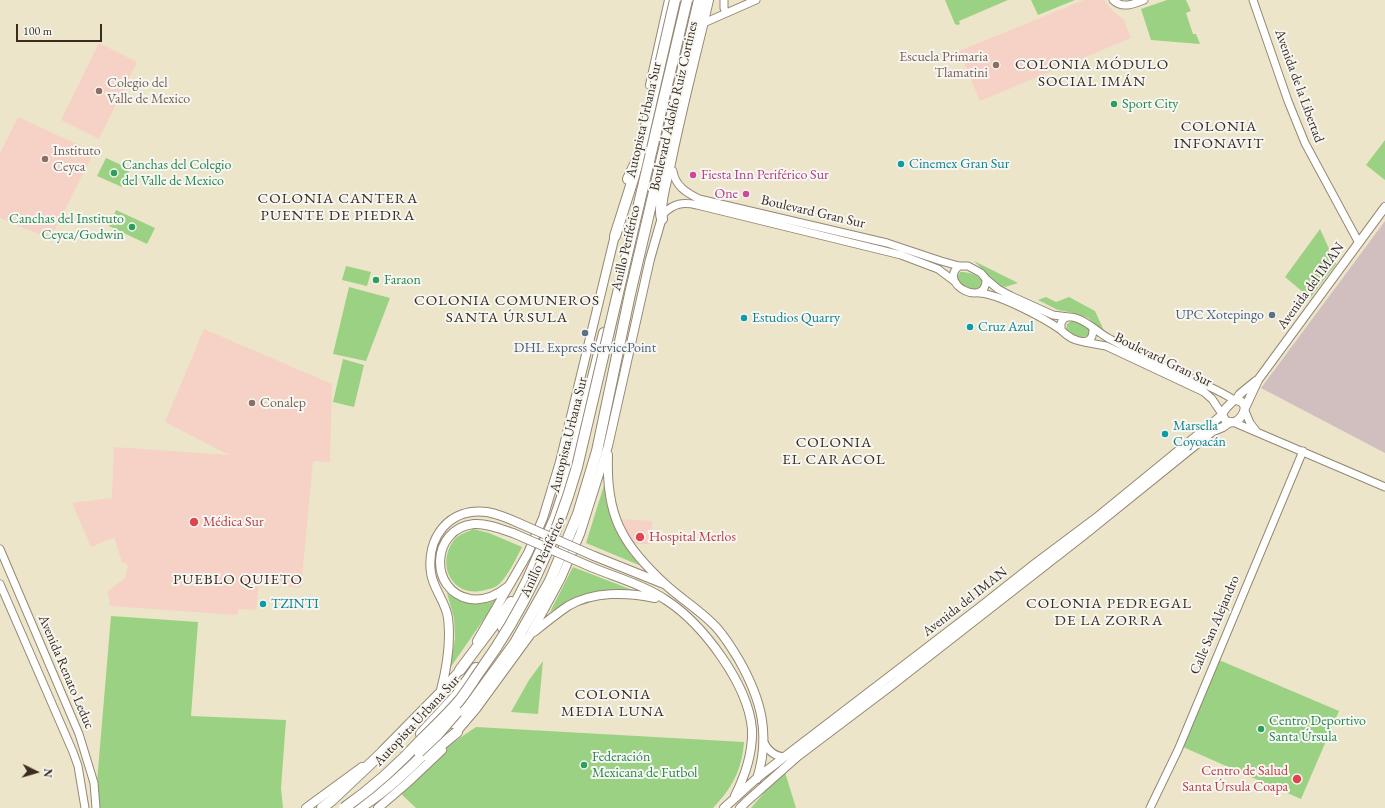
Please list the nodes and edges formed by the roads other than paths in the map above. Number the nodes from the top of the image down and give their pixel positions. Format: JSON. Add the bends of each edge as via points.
{"nodes":[{"id":1,"x":669,"y":0,"type":"edge"},
{"id":2,"x":675,"y":0,"type":"edge"},
{"id":3,"x":684,"y":0,"type":"edge"},
{"id":4,"x":687,"y":0,"type":"edge"},
{"id":5,"x":694,"y":0,"type":"edge"},
{"id":6,"x":699,"y":0,"type":"edge"},
{"id":7,"x":708,"y":0,"type":"edge"},
{"id":8,"x":712,"y":0,"type":"edge"},
{"id":9,"x":724,"y":0,"type":"edge"},
{"id":10,"x":756,"y":0,"type":"edge"},
{"id":11,"x":1113,"y":0,"type":"edge"},
{"id":12,"x":1144,"y":0,"type":"edge"},
{"id":13,"x":1253,"y":0,"type":"edge"},
{"id":14,"x":726,"y":13,"type":"junction"},
{"id":15,"x":706,"y":22,"type":"junction"},
{"id":16,"x":670,"y":63,"type":"junction"},
{"id":17,"x":678,"y":122,"type":"junction"},
{"id":18,"x":677,"y":140,"type":"junction"},
{"id":19,"x":673,"y":171,"type":"junction"},
{"id":20,"x":628,"y":179,"type":"junction"},
{"id":21,"x":664,"y":182,"type":"junction"},
{"id":22,"x":685,"y":192,"type":"junction"},
{"id":23,"x":684,"y":203,"type":"junction"},
{"id":24,"x":1385,"y":207,"type":"edge"},
{"id":25,"x":662,"y":216,"type":"junction"},
{"id":26,"x":811,"y":229,"type":"junction"},
{"id":27,"x":615,"y":236,"type":"junction"},
{"id":28,"x":1359,"y":243,"type":"junction"},
{"id":29,"x":959,"y":266,"type":"junction"},
{"id":30,"x":954,"y":280,"type":"junction"},
{"id":31,"x":986,"y":280,"type":"junction"},
{"id":32,"x":979,"y":293,"type":"junction"},
{"id":33,"x":630,"y":294,"type":"junction"},
{"id":34,"x":1068,"y":317,"type":"junction"},
{"id":35,"x":1093,"y":328,"type":"junction"},
{"id":36,"x":1061,"y":330,"type":"junction"},
{"id":37,"x":1084,"y":342,"type":"junction"},
{"id":38,"x":1258,"y":380,"type":"junction"},
{"id":39,"x":1235,"y":400,"type":"junction"},
{"id":40,"x":1245,"y":409,"type":"junction"},
{"id":41,"x":1222,"y":414,"type":"junction"},
{"id":42,"x":1232,"y":422,"type":"junction"},
{"id":43,"x":1257,"y":432,"type":"junction"},
{"id":44,"x":608,"y":446,"type":"junction"},
{"id":45,"x":1303,"y":451,"type":"junction"},
{"id":46,"x":1385,"y":487,"type":"edge"},
{"id":47,"x":0,"y":549,"type":"edge"},
{"id":48,"x":517,"y":574,"type":"junction"},
{"id":49,"x":527,"y":581,"type":"junction"},
{"id":50,"x":550,"y":581,"type":"junction"},
{"id":51,"x":0,"y":584,"type":"edge"},
{"id":52,"x":666,"y":585,"type":"junction"},
{"id":53,"x":666,"y":600,"type":"junction"},
{"id":54,"x":530,"y":636,"type":"junction"},
{"id":55,"x":45,"y":657,"type":"junction"},
{"id":56,"x":33,"y":662,"type":"junction"},
{"id":57,"x":742,"y":666,"type":"junction"},
{"id":58,"x":460,"y":670,"type":"junction"},
{"id":59,"x":504,"y":672,"type":"junction"},
{"id":60,"x":731,"y":672,"type":"junction"},
{"id":61,"x":440,"y":691,"type":"junction"},
{"id":62,"x":457,"y":732,"type":"joint"},
{"id":63,"x":763,"y":738,"type":"junction"},
{"id":64,"x":386,"y":748,"type":"junction"},
{"id":65,"x":784,"y":757,"type":"junction"},
{"id":66,"x":757,"y":778,"type":"junction"},
{"id":67,"x":731,"y":802,"type":"junction"},
{"id":68,"x":375,"y":804,"type":"edge"},
{"id":69,"x":743,"y":805,"type":"edge"},
{"id":70,"x":85,"y":808,"type":"edge"},
{"id":71,"x":96,"y":808,"type":"edge"},
{"id":72,"x":306,"y":808,"type":"edge"},
{"id":73,"x":322,"y":808,"type":"edge"},
{"id":74,"x":340,"y":808,"type":"edge"},
{"id":75,"x":344,"y":808,"type":"edge"},
{"id":76,"x":353,"y":808,"type":"edge"},
{"id":77,"x":359,"y":808,"type":"edge"},
{"id":78,"x":724,"y":808,"type":"edge"},
{"id":79,"x":1150,"y":808,"type":"edge"}],
"edges":[{"from":1,"to":20,"type":"main road","name":"Boulevard Adolfo Ruiz Cortines"},
{"from":2,"to":27,"type":"highway","bridge":true,"via":[[636,169]]},
{"from":3,"to":16,"type":"highway","name":"Anillo Periférico"},
{"from":4,"to":75,"type":"highway","name":"Autopista Urbana Sur","bridge":true,"via":[[577,466],[562,517],[548,550],[528,594],[508,629],[459,700],[378,783]]},
{"from":5,"to":76,"type":"highway","name":"Autopista Urbana Sur","bridge":true,"via":[[586,458],[572,507],[553,556],[514,632],[470,696],[438,734],[378,789]]},
{"from":6,"to":33,"type":"highway","name":"Anillo Periférico"},
{"from":7,"to":17,"type":"highway"},
{"from":8,"to":15,"type":"main road","name":"Boulevard Adolfo Ruiz Cortines"},
{"from":9,"to":14,"type":"street"},
{"from":10,"to":14,"type":"street"},
{"from":11,"to":12,"type":"street","via":[[1129,6]]},
{"from":13,"to":28,"type":"street","name":"Avenida de la Libertad","via":[[1305,143]]},
{"from":14,"to":15,"type":"street"},
{"from":15,"to":18,"type":"main road","name":"Boulevard Adolfo Ruiz Cortines"},
{"from":16,"to":20,"type":"highway","via":[[651,111],[636,163]]},
{"from":16,"to":49,"type":"highway","name":"Anillo Periférico","via":[[567,482],[555,518]]},
{"from":17,"to":18,"type":"highway"},
{"from":17,"to":21,"type":"highway","via":[[673,132]]},
{"from":18,"to":19,"type":"main road","name":"Boulevard Adolfo Ruiz Cortines"},
{"from":18,"to":21,"type":"highway"},
{"from":19,"to":22,"type":"street","via":[[674,179]]},
{"from":19,"to":25,"type":"main road","name":"Boulevard Adolfo Ruiz Cortines"},
{"from":20,"to":27,"type":"main road","name":"Boulevard Adolfo Ruiz Cortines"},
{"from":21,"to":25,"type":"highway","via":[[660,210]]},
{"from":21,"to":33,"type":"highway","via":[[637,282]]},
{"from":22,"to":23,"type":"street","via":[[681,197]]},
{"from":22,"to":26,"type":"street","name":"Boulevard Gran Sur","via":[[699,199]]},
{"from":23,"to":25,"type":"street","via":[[670,208]]},
{"from":23,"to":26,"type":"street","name":"Boulevard Gran Sur"},
{"from":24,"to":28,"type":"main road","name":"Avenida del IMAN"},
{"from":25,"to":44,"type":"main road","name":"Boulevard Adolfo Ruiz Cortines"},
{"from":26,"to":29,"type":"street","name":"Boulevard Gran Sur","via":[[887,243]]},
{"from":26,"to":30,"type":"street","name":"Boulevard Gran Sur","via":[[912,259],[938,269]]},
{"from":27,"to":48,"type":"main road","name":"Boulevard Adolfo Ruiz Cortines","via":[[560,462],[543,518]]},
{"from":28,"to":38,"type":"main road","name":"Avenida del IMAN"},
{"from":29,"to":30,"type":"street","via":[[954,271]]},
{"from":29,"to":31,"type":"street","via":[[975,269]]},
{"from":30,"to":32,"type":"street","via":[[964,290]]},
{"from":31,"to":32,"type":"street","via":[[986,288]]},
{"from":31,"to":34,"type":"street","via":[[998,289],[1046,312]]},
{"from":32,"to":36,"type":"street","via":[[995,295]]},
{"from":33,"to":50,"type":"highway","name":"Anillo Periférico","via":[[596,452],[578,514]]},
{"from":34,"to":35,"type":"street","via":[[1077,318]]},
{"from":34,"to":36,"type":"street","via":[[1062,320]]},
{"from":35,"to":37,"type":"street","via":[[1092,337]]},
{"from":35,"to":39,"type":"street","name":"Boulevard Gran Sur","via":[[1109,339]]},
{"from":36,"to":37,"type":"street","via":[[1072,339]]},
{"from":37,"to":41,"type":"street","name":"Boulevard Gran Sur","via":[[1106,346],[1204,392]]},
{"from":38,"to":39,"type":"main road","name":"Avenida del IMAN"},
{"from":38,"to":40,"type":"main road","name":"Avenida del IMAN"},
{"from":39,"to":40,"type":"main road"},
{"from":39,"to":41,"type":"main road"},
{"from":40,"to":42,"type":"main road","via":[[1240,418]]},
{"from":40,"to":43,"type":"street","via":[[1250,423]]},
{"from":41,"to":42,"type":"main road","via":[[1226,420]]},
{"from":41,"to":65,"type":"main road","name":"Avenida del IMAN","via":[[1102,513]]},
{"from":42,"to":43,"type":"street"},
{"from":42,"to":69,"type":"main road","name":"Avenida del IMAN","via":[[1213,431],[1084,535],[798,756]]},
{"from":43,"to":45,"type":"street"},
{"from":44,"to":52,"type":"main road","via":[[607,474],[612,509],[622,534],[634,552]]},
{"from":44,"to":54,"type":"main road","name":"Boulevard Adolfo Ruiz Cortines","via":[[580,534],[561,578]]},
{"from":45,"to":46,"type":"street"},
{"from":45,"to":79,"type":"street","name":"Calle San Alejandro","via":[[1178,750]]},
{"from":47,"to":55,"type":"street","name":"Avenida Renato Leduc"},
{"from":48,"to":53,"type":"main road","bridge":true,"via":[[501,591],[485,599],[462,596],[452,590],[442,576],[441,552],[453,533],[463,527],[480,524],[513,533]]},
{"from":48,"to":58,"type":"main road","name":"Boulevard Adolfo Ruiz Cortines"},
{"from":49,"to":58,"type":"highway"},
{"from":49,"to":74,"type":"highway","name":"Anillo Periférico","via":[[504,627],[457,695],[402,754]]},
{"from":50,"to":59,"type":"highway","via":[[538,610]]},
{"from":50,"to":68,"type":"highway","name":"Anillo Periférico","via":[[511,650],[469,706]]},
{"from":51,"to":56,"type":"street","name":"Avenida Renato Leduc"},
{"from":52,"to":57,"type":"main road","via":[[714,624]]},
{"from":52,"to":61,"type":"main road","bridge":true,"via":[[502,516],[486,512],[465,513],[454,518],[437,535],[430,559],[434,584],[448,618],[449,647]]},
{"from":53,"to":54,"type":"main road","via":[[624,594],[592,597],[569,606]]},
{"from":53,"to":60,"type":"main road","via":[[692,621],[710,641]]},
{"from":54,"to":59,"type":"main road","name":"Boulevard Adolfo Ruiz Cortines"},
{"from":55,"to":56,"type":"street"},
{"from":55,"to":71,"type":"street","name":"Avenida Renato Leduc","via":[[78,734],[94,783]]},
{"from":56,"to":70,"type":"street","name":"Avenida Renato Leduc","via":[[78,766]]},
{"from":57,"to":60,"type":"street"},
{"from":57,"to":63,"type":"main road","via":[[758,702]]},
{"from":58,"to":61,"type":"main road","name":"Boulevard Adolfo Ruiz Cortines"},
{"from":59,"to":62,"type":"main road","name":"Boulevard Adolfo Ruiz Cortines"},
{"from":60,"to":67,"type":"main road","via":[[748,709],[752,734],[747,765]]},
{"from":61,"to":64,"type":"main road","name":"Boulevard Adolfo Ruiz Cortines"},
{"from":62,"to":68,"type":"highway"},
{"from":63,"to":65,"type":"street","via":[[770,751]]},
{"from":63,"to":66,"type":"main road"},
{"from":64,"to":72,"type":"main road","name":"Boulevard Adolfo Ruiz Cortines"},
{"from":64,"to":73,"type":"highway"},
{"from":65,"to":66,"type":"main road","name":"Avenida del IMAN"},
{"from":66,"to":67,"type":"main road","name":"Avenida del IMAN"},
{"from":66,"to":69,"type":"main road"},
{"from":67,"to":78,"type":"main road","name":"Avenida del IMAN"},
{"from":68,"to":77,"type":"highway","name":"Anillo Periférico"}]}
